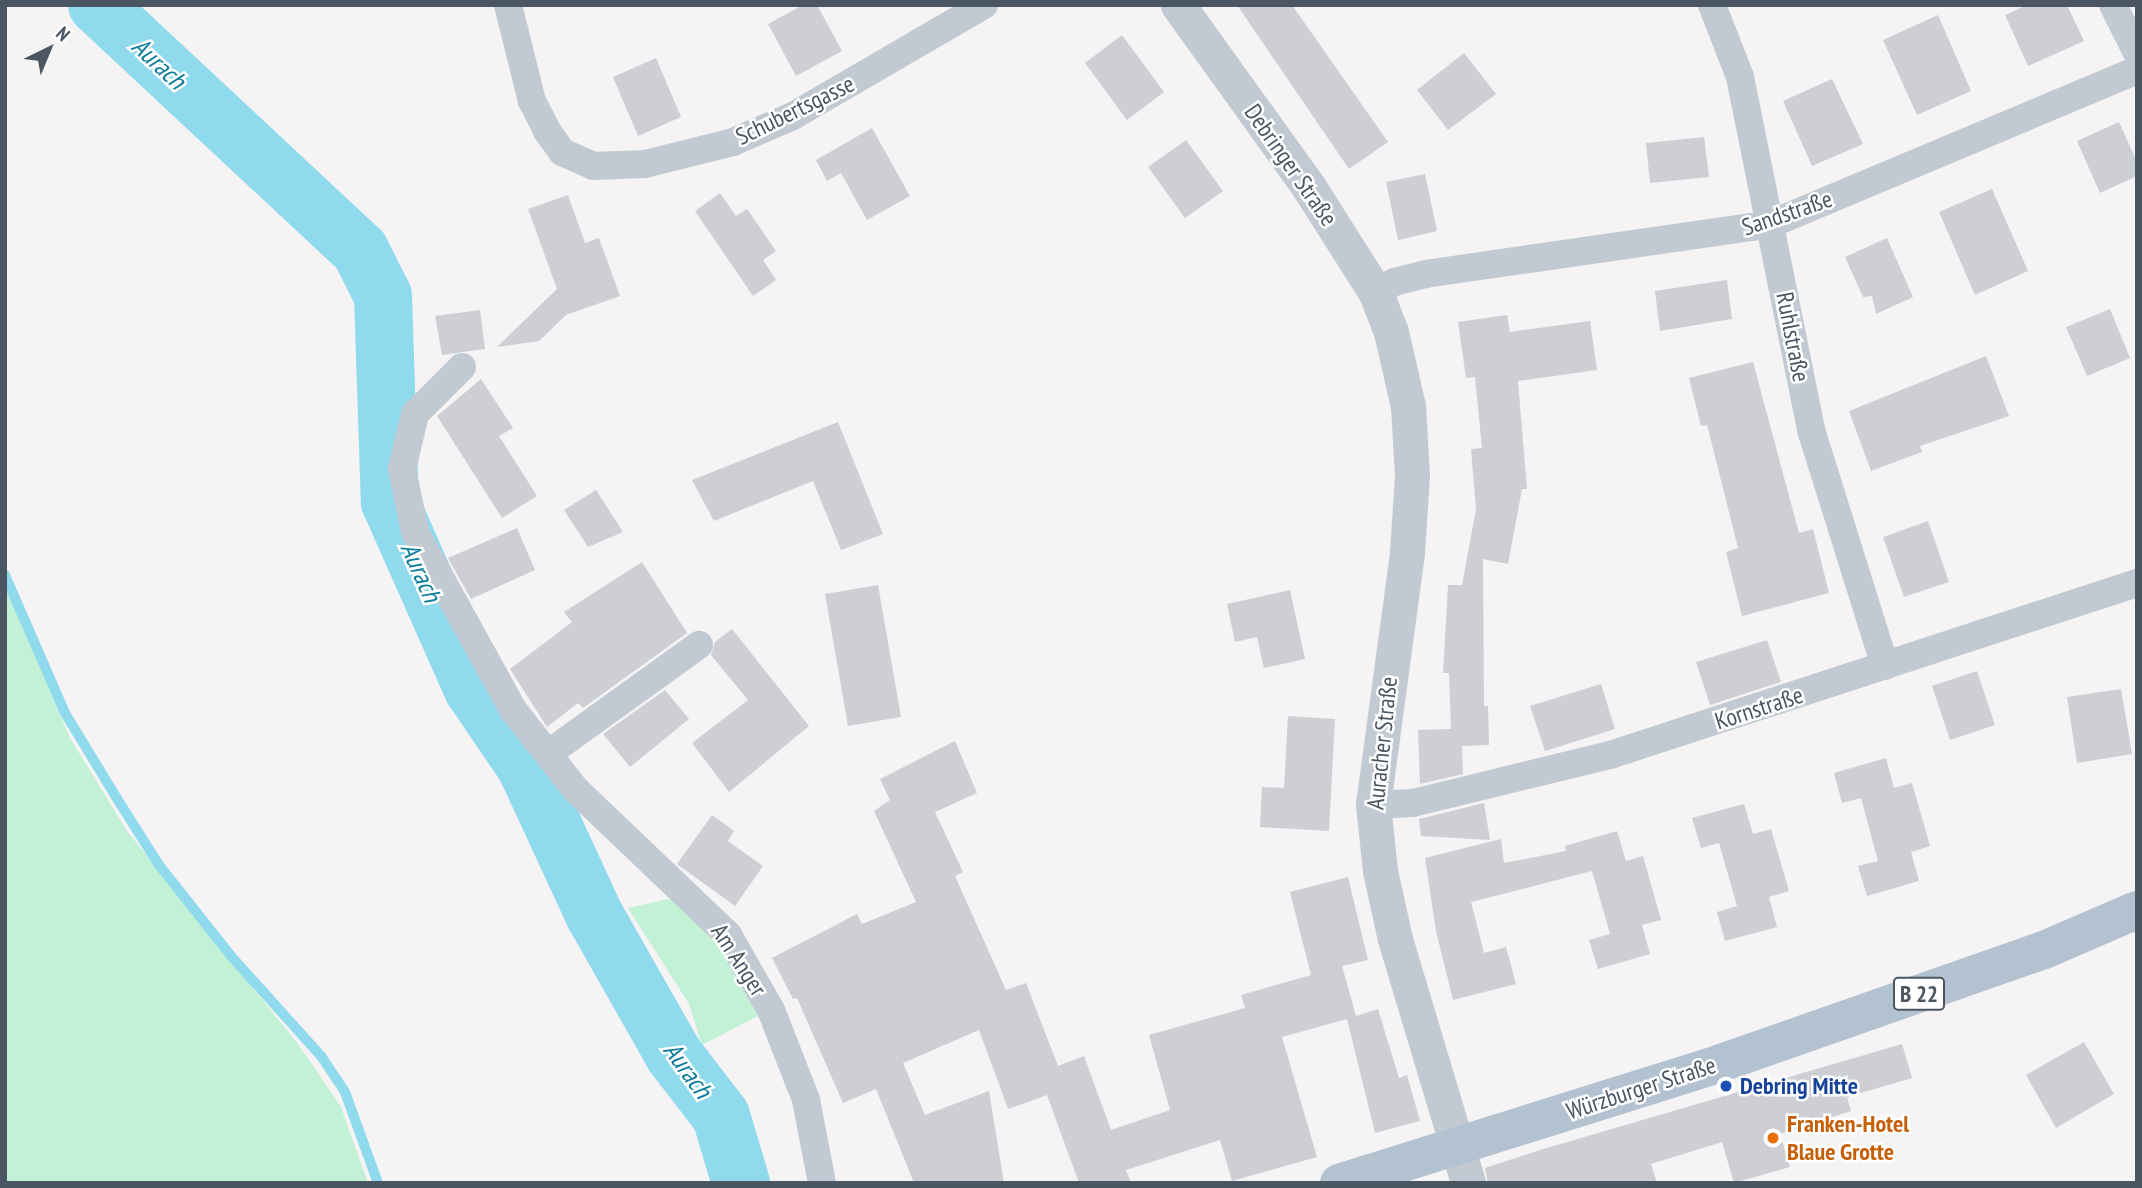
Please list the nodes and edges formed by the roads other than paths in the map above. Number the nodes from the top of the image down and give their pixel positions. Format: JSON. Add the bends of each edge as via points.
{"nodes":[{"id":1,"x":508,"y":5,"type":"edge"},
{"id":2,"x":1178,"y":5,"type":"edge"},
{"id":3,"x":1712,"y":5,"type":"edge"},
{"id":4,"x":2113,"y":5,"type":"edge"},
{"id":5,"x":975,"y":7,"type":"edge"},
{"id":6,"x":2137,"y":53,"type":"edge"},
{"id":7,"x":2137,"y":69,"type":"edge"},
{"id":8,"x":1771,"y":224,"type":"junction"},
{"id":9,"x":1376,"y":293,"type":"junction"},
{"id":10,"x":1391,"y":332,"type":"joint"},
{"id":11,"x":462,"y":367,"type":"dead end"},
{"id":12,"x":2137,"y":583,"type":"edge"},
{"id":13,"x":699,"y":646,"type":"dead end"},
{"id":14,"x":1885,"y":666,"type":"junction"},
{"id":15,"x":549,"y":752,"type":"junction"},
{"id":16,"x":1373,"y":806,"type":"junction"},
{"id":17,"x":2137,"y":910,"type":"edge"},
{"id":18,"x":1458,"y":1146,"type":"junction"},
{"id":19,"x":822,"y":1183,"type":"edge"},
{"id":20,"x":1339,"y":1183,"type":"edge"},
{"id":21,"x":1468,"y":1183,"type":"edge"}],
"edges":[{"from":1,"to":5,"type":"street","name":"Schubertsgasse","via":[[532,101],[562,152],[593,166],[645,164],[733,142],[793,116]]},
{"from":2,"to":9,"type":"street","name":"Debringer Straße","via":[[1310,189]]},
{"from":3,"to":8,"type":"street","name":"Ruhlstraße","via":[[1741,77]]},
{"from":4,"to":6,"type":"street"},
{"from":7,"to":8,"type":"street","name":"Sandstraße"},
{"from":8,"to":9,"type":"street","name":"Sandstraße","via":[[1425,274],[1394,282]]},
{"from":8,"to":14,"type":"street","name":"Ruhlstraße","via":[[1812,433]]},
{"from":9,"to":10,"type":"street","name":"Debringer Straße"},
{"from":10,"to":16,"type":"street","name":"Auracher Straße","via":[[1408,406],[1412,475],[1407,553]]},
{"from":11,"to":15,"type":"street","name":"Am Anger","via":[[415,414],[402,469],[415,532],[514,711]]},
{"from":12,"to":14,"type":"street","name":"Kornstraße"},
{"from":13,"to":15,"type":"street"},
{"from":14,"to":16,"type":"street","name":"Kornstraße","via":[[1611,755],[1413,803]]},
{"from":15,"to":19,"type":"street","name":"Am Anger","via":[[576,790],[728,935],[771,1010],[806,1100]]},
{"from":16,"to":18,"type":"street","name":"Auracher Straße","via":[[1380,871],[1395,939]]},
{"from":17,"to":18,"type":"main road","name":"Würzburger Straße","number":"B 22","via":[[2044,950],[1732,1059]]},
{"from":18,"to":20,"type":"main road","name":"Würzburger Straße","number":"B 22"},
{"from":18,"to":21,"type":"street","name":"Auracher Straße"}]}
